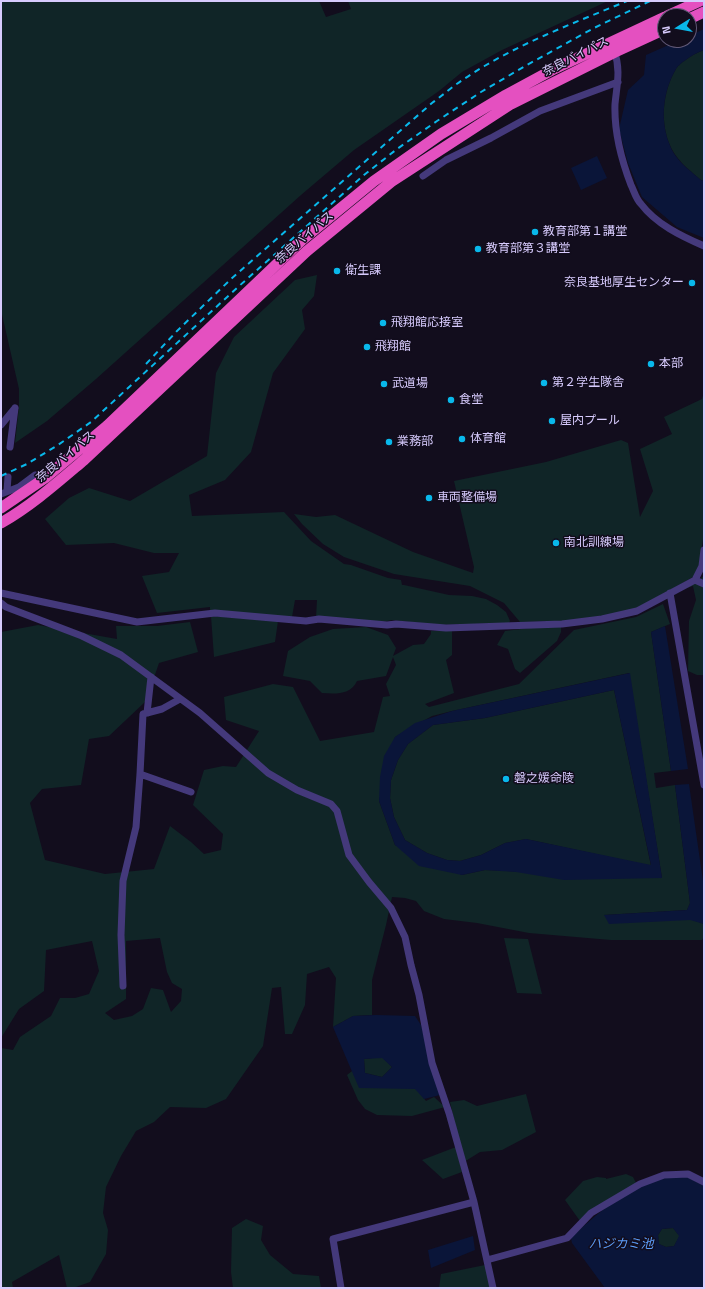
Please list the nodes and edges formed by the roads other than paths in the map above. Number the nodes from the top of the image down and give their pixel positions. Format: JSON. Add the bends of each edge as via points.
{"nodes":[{"id":1,"x":700,"y":1,"type":"edge"},
{"id":2,"x":684,"y":8,"type":"edge"},
{"id":3,"x":657,"y":21,"type":"edge"},
{"id":4,"x":657,"y":32,"type":"edge"},
{"id":5,"x":613,"y":47,"type":"junction"},
{"id":6,"x":618,"y":82,"type":"junction"},
{"id":7,"x":448,"y":144,"type":"junction"},
{"id":8,"x":456,"y":156,"type":"junction"},
{"id":9,"x":423,"y":176,"type":"dead end"},
{"id":10,"x":704,"y":246,"type":"edge"},
{"id":11,"x":1,"y":425,"type":"edge"},
{"id":12,"x":10,"y":447,"type":"dead end"},
{"id":13,"x":49,"y":474,"type":"junction"},
{"id":14,"x":8,"y":477,"type":"dead end"},
{"id":15,"x":4,"y":493,"type":"edge"},
{"id":16,"x":1,"y":508,"type":"edge"},
{"id":17,"x":1,"y":523,"type":"edge"},
{"id":18,"x":704,"y":550,"type":"edge"},
{"id":19,"x":695,"y":580,"type":"junction"},
{"id":20,"x":704,"y":584,"type":"edge"},
{"id":21,"x":1,"y":593,"type":"edge"},
{"id":22,"x":670,"y":593,"type":"junction"},
{"id":23,"x":1,"y":603,"type":"edge"},
{"id":24,"x":151,"y":677,"type":"junction"},
{"id":25,"x":180,"y":699,"type":"junction"},
{"id":26,"x":147,"y":713,"type":"junction"},
{"id":27,"x":140,"y":774,"type":"junction"},
{"id":28,"x":704,"y":785,"type":"edge"},
{"id":29,"x":191,"y":792,"type":"dead end"},
{"id":30,"x":123,"y":986,"type":"dead end"},
{"id":31,"x":704,"y":1182,"type":"edge"},
{"id":32,"x":474,"y":1202,"type":"junction"},
{"id":33,"x":487,"y":1260,"type":"junction"},
{"id":34,"x":341,"y":1288,"type":"edge"},
{"id":35,"x":493,"y":1288,"type":"edge"}],
"edges":[{"from":1,"to":2,"type":"highway","name":"奈良バイパス"},
{"from":3,"to":5,"type":"highway","name":"奈良バイパス"},
{"from":4,"to":5,"type":"highway","name":"奈良バイパス"},
{"from":5,"to":6,"type":"street","via":[[618,61]]},
{"from":5,"to":7,"type":"highway","name":"奈良バイパス","via":[[511,104]]},
{"from":5,"to":13,"type":"highway","name":"奈良バイパス","via":[[554,69],[500,99],[442,134],[374,181],[302,240],[107,426]]},
{"from":6,"to":8,"type":"street","via":[[540,112]]},
{"from":6,"to":10,"type":"street","via":[[615,105],[618,141],[624,166],[640,203],[680,236]]},
{"from":7,"to":8,"type":"street"},
{"from":7,"to":17,"type":"highway","name":"奈良バイパス","via":[[390,182],[313,246],[84,460]]},
{"from":8,"to":9,"type":"street"},
{"from":11,"to":12,"type":"street","via":[[15,408]]},
{"from":13,"to":15,"type":"street","via":[[35,475],[19,487]]},
{"from":13,"to":16,"type":"highway","name":"奈良バイパス"},
{"from":14,"to":15,"type":"street"},
{"from":18,"to":19,"type":"street","via":[[702,566]]},
{"from":19,"to":20,"type":"street"},
{"from":19,"to":22,"type":"street"},
{"from":21,"to":22,"type":"street","via":[[137,622],[215,613],[306,621],[319,619],[446,628],[562,624],[602,619],[637,611]]},
{"from":22,"to":28,"type":"street"},
{"from":23,"to":24,"type":"street","via":[[121,655]]},
{"from":24,"to":25,"type":"street"},
{"from":24,"to":26,"type":"street"},
{"from":25,"to":26,"type":"street","via":[[162,709]]},
{"from":25,"to":32,"type":"street","via":[[200,713],[268,773],[297,790],[331,804],[337,811],[350,855],[391,908],[405,937],[432,1063]]},
{"from":26,"to":27,"type":"street","via":[[144,714]]},
{"from":27,"to":29,"type":"street"},
{"from":27,"to":30,"type":"street","via":[[136,827],[123,881]]},
{"from":31,"to":33,"type":"street","via":[[688,1174],[664,1175],[640,1184],[590,1213],[567,1238]]},
{"from":32,"to":33,"type":"street"},
{"from":32,"to":34,"type":"street","via":[[332,1239]]},
{"from":33,"to":35,"type":"street"}]}
